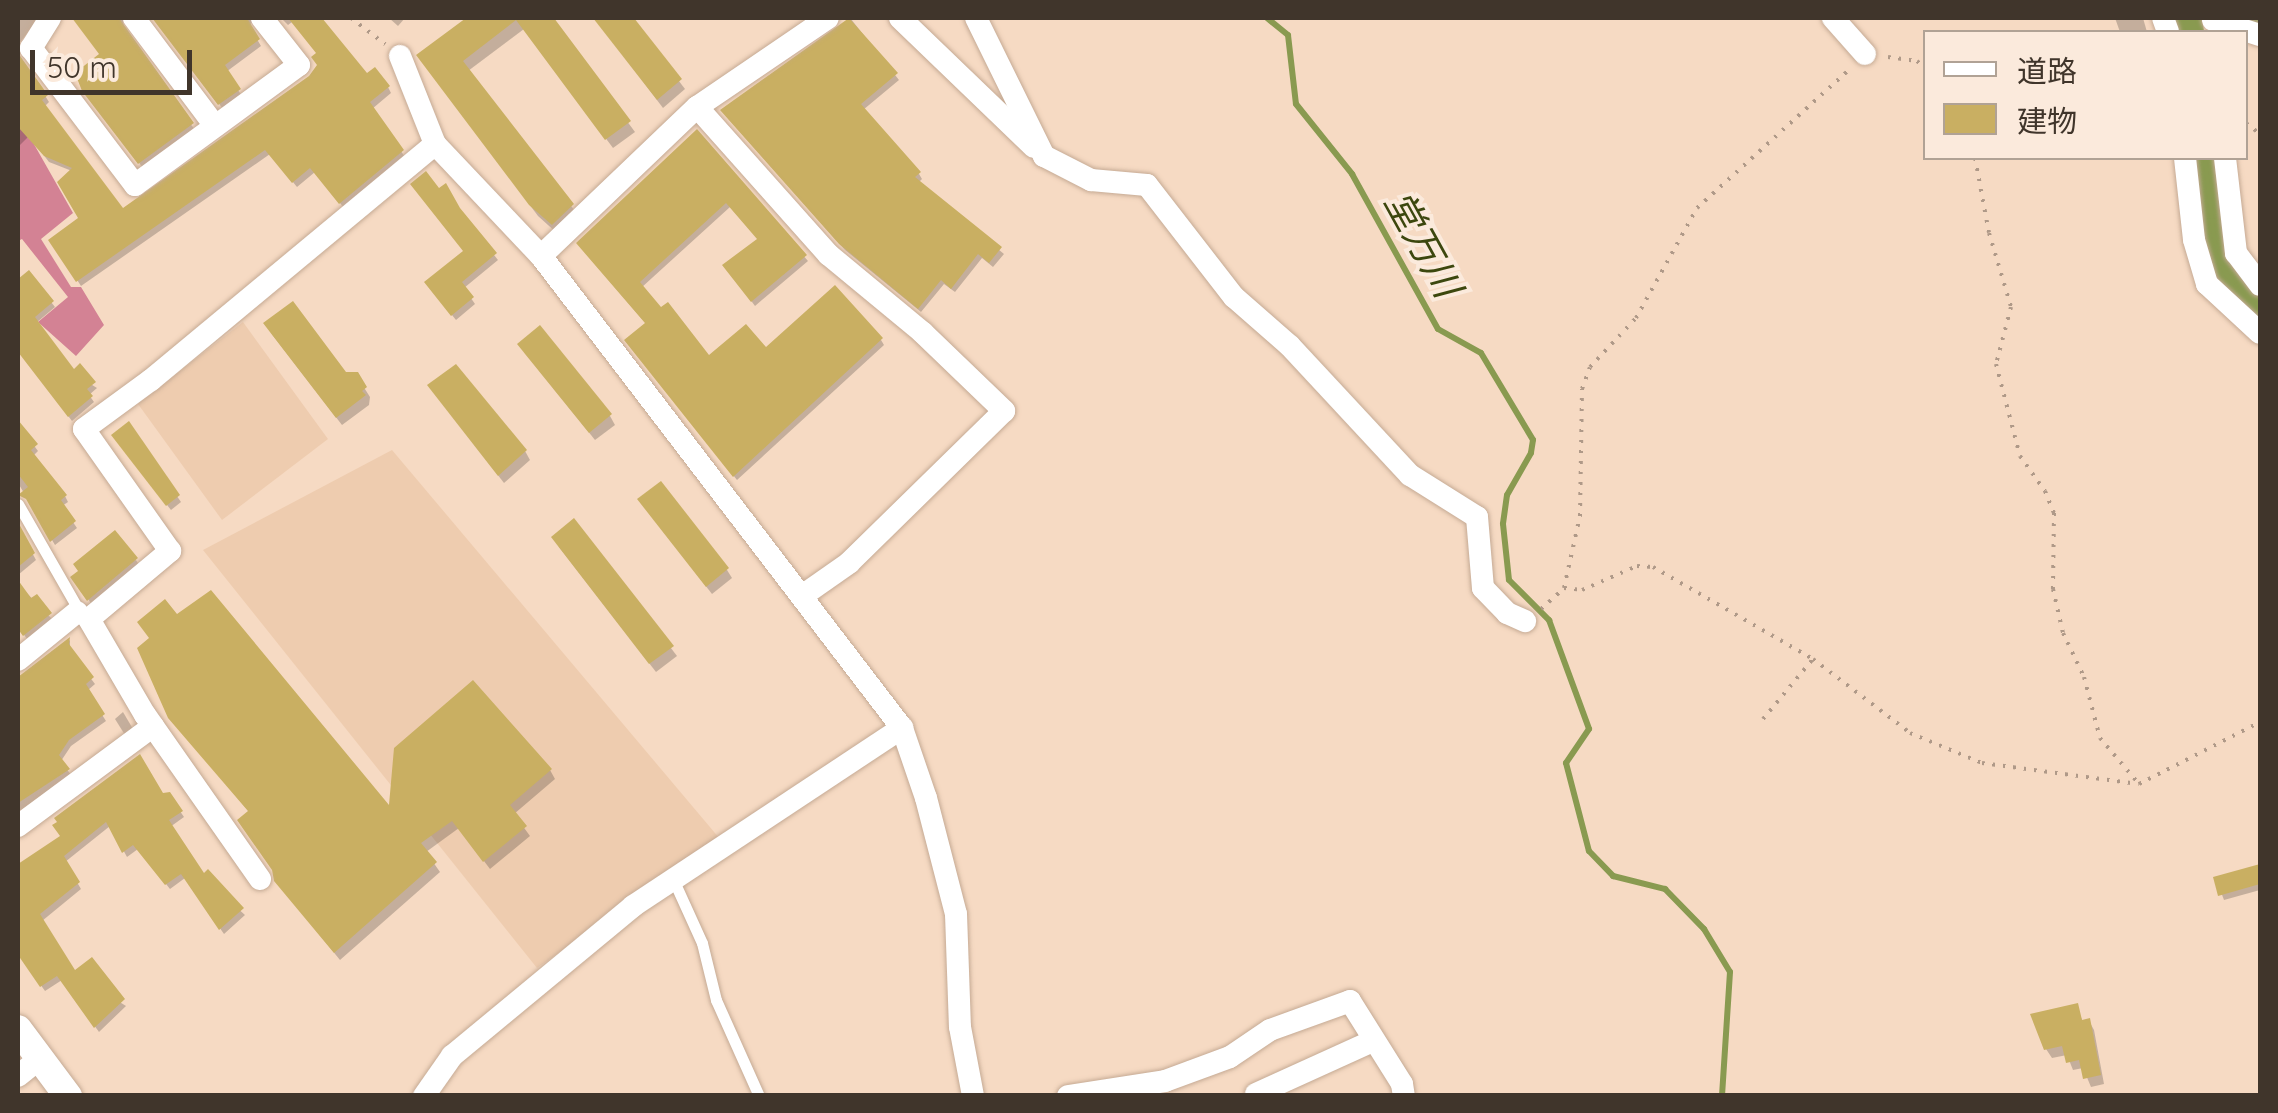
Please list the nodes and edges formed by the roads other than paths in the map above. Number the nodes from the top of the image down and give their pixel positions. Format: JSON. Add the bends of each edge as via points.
{"nodes":[{"id":1,"x":50,"y":18,"type":"edge"},
{"id":2,"x":134,"y":18,"type":"edge"},
{"id":3,"x":262,"y":18,"type":"edge"},
{"id":4,"x":828,"y":18,"type":"edge"},
{"id":5,"x":900,"y":18,"type":"edge"},
{"id":6,"x":976,"y":18,"type":"edge"},
{"id":7,"x":1846,"y":23,"type":"edge"},
{"id":8,"x":2214,"y":23,"type":"edge"},
{"id":9,"x":2239,"y":30,"type":"edge"},
{"id":10,"x":1865,"y":54,"type":"road end"},
{"id":11,"x":400,"y":56,"type":"road end"},
{"id":12,"x":696,"y":107,"type":"junction"},
{"id":13,"x":215,"y":126,"type":"junction"},
{"id":14,"x":434,"y":144,"type":"junction"},
{"id":15,"x":1044,"y":156,"type":"junction"},
{"id":16,"x":2185,"y":160,"type":"edge"},
{"id":17,"x":2225,"y":160,"type":"edge"},
{"id":18,"x":541,"y":256,"type":"junction"},
{"id":19,"x":2260,"y":285,"type":"edge"},
{"id":20,"x":2260,"y":333,"type":"edge"},
{"id":21,"x":18,"y":504,"type":"edge"},
{"id":22,"x":802,"y":596,"type":"junction"},
{"id":23,"x":83,"y":616,"type":"junction"},
{"id":24,"x":1525,"y":620,"type":"dead end"},
{"id":25,"x":18,"y":660,"type":"edge"},
{"id":26,"x":153,"y":726,"type":"junction"},
{"id":27,"x":902,"y":728,"type":"junction"},
{"id":28,"x":18,"y":826,"type":"edge"},
{"id":29,"x":260,"y":880,"type":"dead end"},
{"id":30,"x":673,"y":880,"type":"junction"},
{"id":31,"x":18,"y":1030,"type":"edge"},
{"id":32,"x":1373,"y":1041,"type":"junction"},
{"id":33,"x":29,"y":1067,"type":"edge"},
{"id":34,"x":438,"y":1075,"type":"junction"},
{"id":35,"x":1256,"y":1094,"type":"edge"},
{"id":36,"x":68,"y":1096,"type":"edge"},
{"id":37,"x":424,"y":1096,"type":"edge"},
{"id":38,"x":452,"y":1096,"type":"edge"},
{"id":39,"x":758,"y":1096,"type":"edge"},
{"id":40,"x":973,"y":1096,"type":"edge"},
{"id":41,"x":1068,"y":1096,"type":"edge"},
{"id":42,"x":1404,"y":1096,"type":"edge"}],
"edges":[{"from":1,"to":13,"type":"street","via":[[31,48],[135,185]]},
{"from":2,"to":13,"type":"street"},
{"from":3,"to":13,"type":"street","via":[[299,65]]},
{"from":4,"to":12,"type":"street"},
{"from":5,"to":15,"type":"street"},
{"from":6,"to":15,"type":"street"},
{"from":7,"to":10,"type":"street"},
{"from":8,"to":9,"type":"street"},
{"from":11,"to":14,"type":"street"},
{"from":12,"to":18,"type":"street"},
{"from":12,"to":22,"type":"street","via":[[829,255],[1004,412],[849,563]]},
{"from":14,"to":18,"type":"street"},
{"from":14,"to":23,"type":"street","via":[[84,430],[170,551]]},
{"from":15,"to":24,"type":"street","via":[[1091,180],[1147,185],[1234,297],[1290,346],[1410,475],[1477,517],[1484,588],[1507,613]]},
{"from":16,"to":20,"type":"street","via":[[2194,240],[2208,284]]},
{"from":17,"to":19,"type":"street","via":[[2236,254]]},
{"from":18,"to":22,"type":"street"},
{"from":21,"to":23,"type":"lane"},
{"from":22,"to":27,"type":"street"},
{"from":23,"to":25,"type":"street"},
{"from":23,"to":26,"type":"street"},
{"from":26,"to":28,"type":"street"},
{"from":26,"to":29,"type":"street"},
{"from":27,"to":30,"type":"street"},
{"from":27,"to":40,"type":"street","via":[[956,914],[960,1027]]},
{"from":30,"to":34,"type":"street","via":[[632,906],[452,1056]]},
{"from":30,"to":39,"type":"lane"},
{"from":31,"to":33,"type":"street"},
{"from":32,"to":35,"type":"street"},
{"from":32,"to":41,"type":"street","via":[[1350,1001],[1270,1030],[1230,1057],[1165,1081]]},
{"from":32,"to":42,"type":"street"},
{"from":33,"to":36,"type":"street"},
{"from":34,"to":37,"type":"street"},
{"from":34,"to":38,"type":"street"}]}
